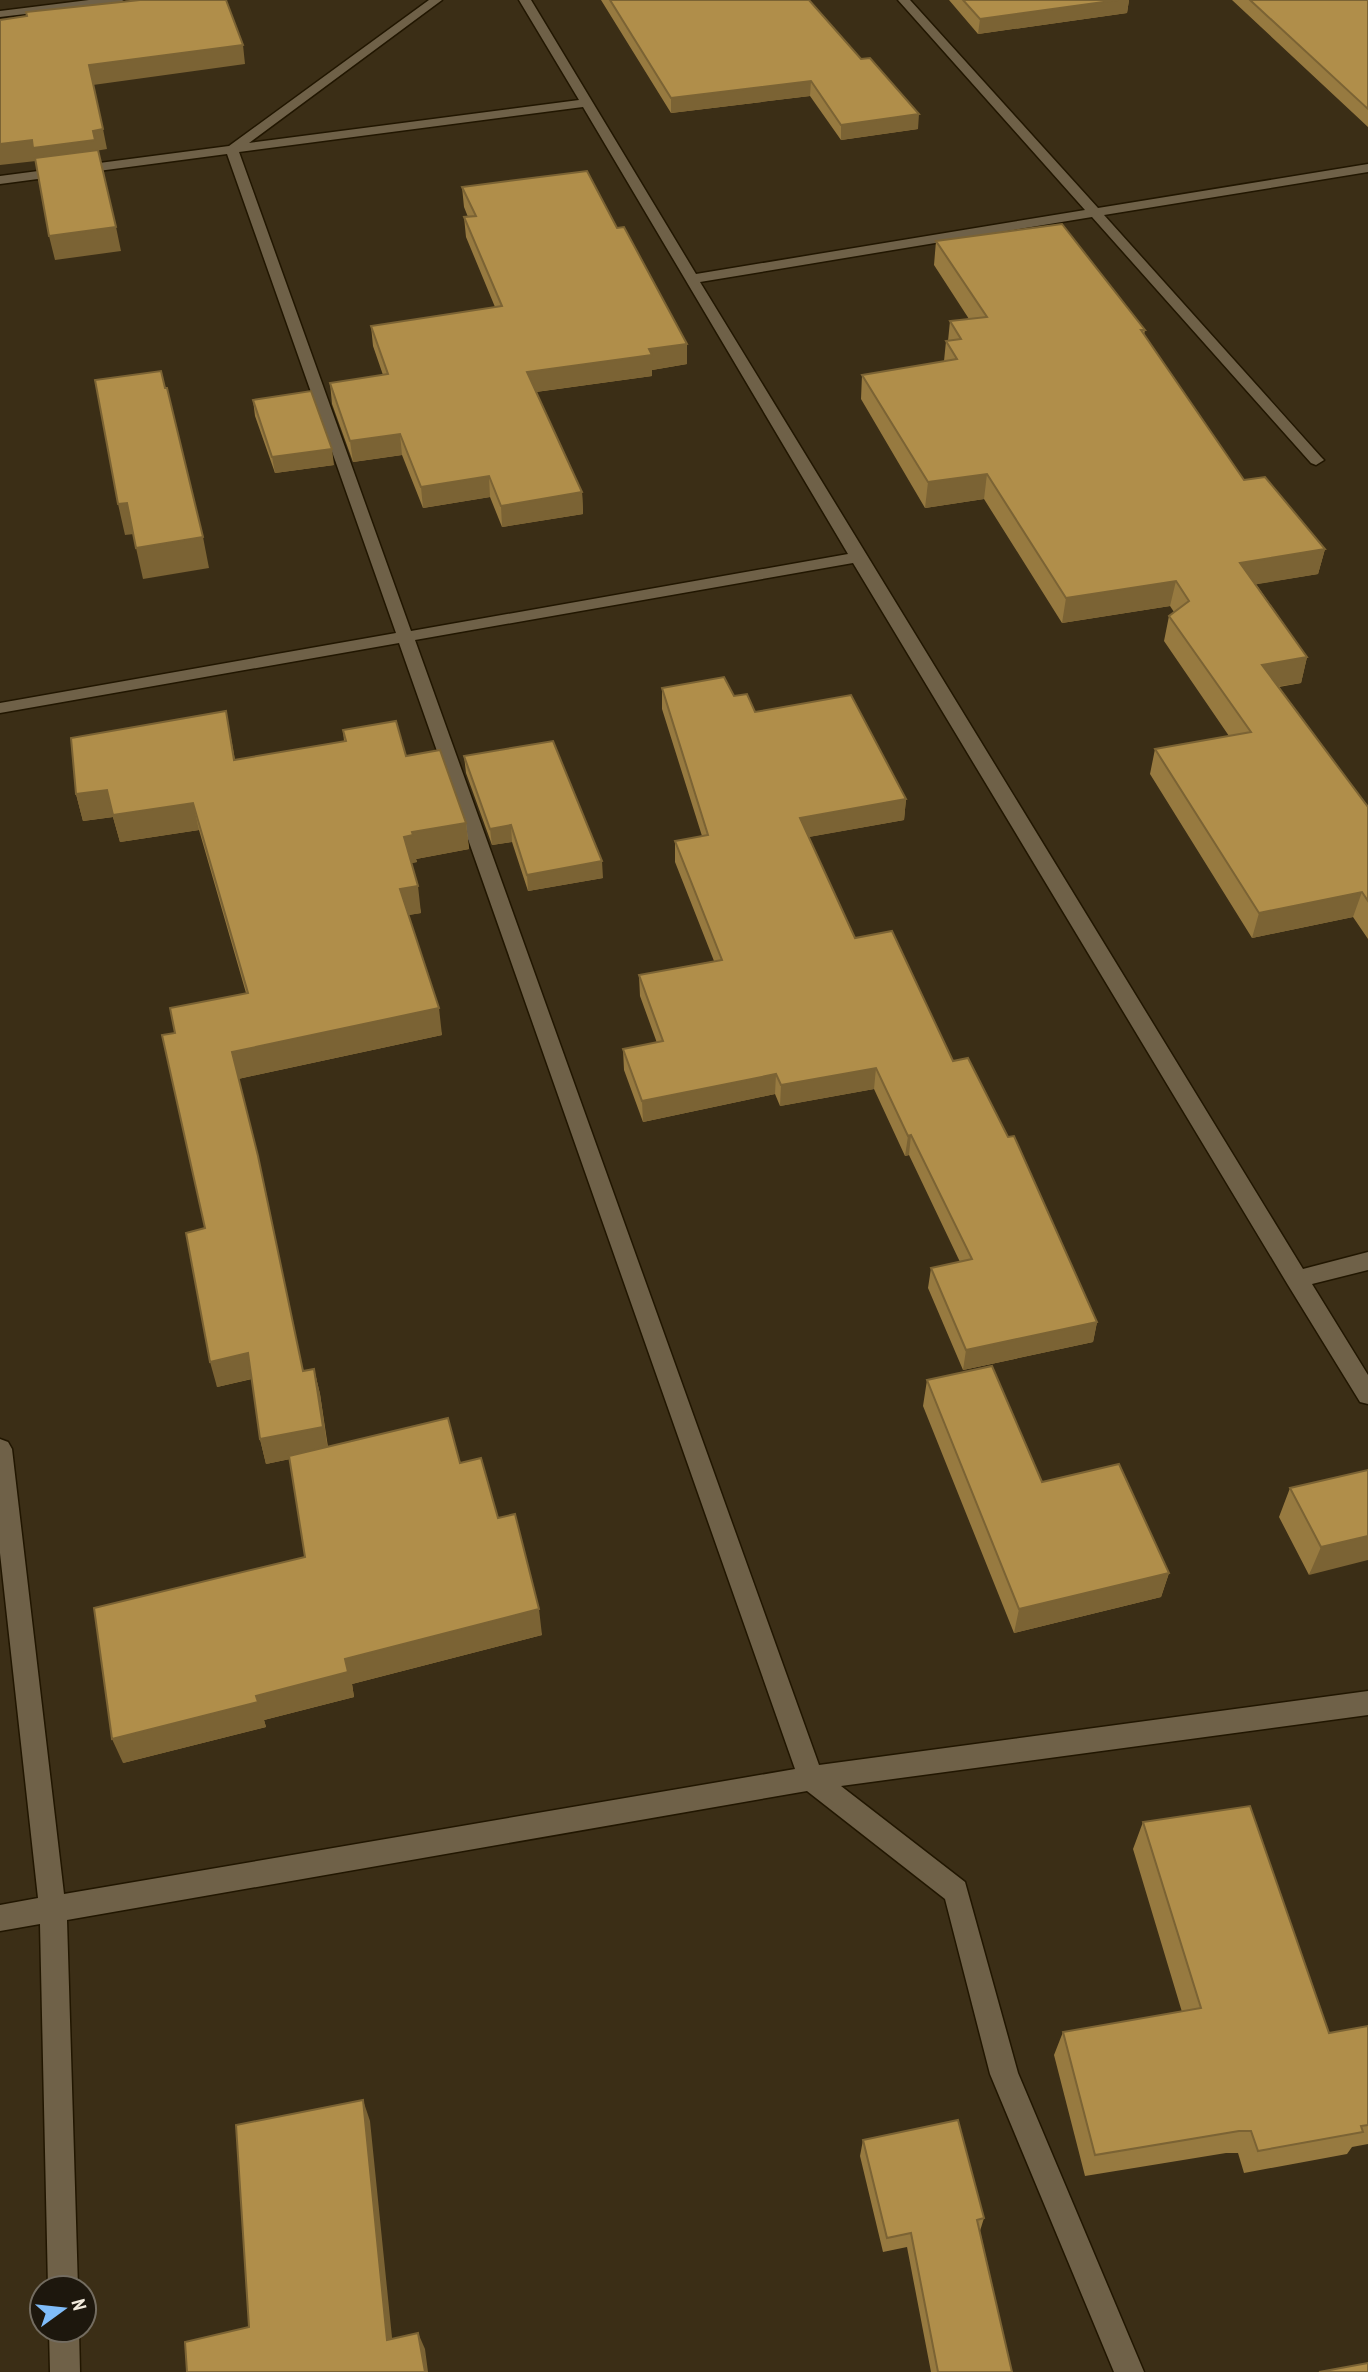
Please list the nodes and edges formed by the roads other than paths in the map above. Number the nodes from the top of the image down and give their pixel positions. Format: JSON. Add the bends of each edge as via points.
{"nodes":[{"id":1,"x":118,"y":0,"type":"edge"},
{"id":2,"x":436,"y":0,"type":"edge"},
{"id":3,"x":525,"y":0,"type":"edge"},
{"id":4,"x":904,"y":0,"type":"edge"},
{"id":5,"x":0,"y":14,"type":"edge"},
{"id":6,"x":586,"y":103,"type":"junction"},
{"id":7,"x":232,"y":150,"type":"junction"},
{"id":8,"x":1368,"y":168,"type":"edge"},
{"id":9,"x":0,"y":180,"type":"edge"},
{"id":10,"x":1092,"y":213,"type":"junction"},
{"id":11,"x":692,"y":279,"type":"junction"},
{"id":12,"x":1317,"y":460,"type":"dead end"},
{"id":13,"x":858,"y":557,"type":"junction"},
{"id":14,"x":405,"y":636,"type":"junction"},
{"id":15,"x":0,"y":708,"type":"edge"},
{"id":16,"x":1368,"y":1261,"type":"edge"},
{"id":17,"x":1296,"y":1279,"type":"junction"},
{"id":18,"x":1368,"y":1395,"type":"edge"},
{"id":19,"x":0,"y":1449,"type":"edge"},
{"id":20,"x":1368,"y":1703,"type":"edge"},
{"id":21,"x":811,"y":1778,"type":"junction"},
{"id":22,"x":53,"y":1910,"type":"junction"},
{"id":23,"x":0,"y":1918,"type":"edge"},
{"id":24,"x":62,"y":2274,"type":"edge"},
{"id":25,"x":64,"y":2344,"type":"edge"},
{"id":26,"x":65,"y":2372,"type":"edge"},
{"id":27,"x":1129,"y":2372,"type":"edge"}],
"edges":[{"from":1,"to":5,"type":"street"},
{"from":2,"to":7,"type":"street"},
{"from":3,"to":6,"type":"street"},
{"from":4,"to":10,"type":"street"},
{"from":6,"to":7,"type":"street"},
{"from":6,"to":11,"type":"street"},
{"from":7,"to":9,"type":"street"},
{"from":7,"to":14,"type":"street"},
{"from":8,"to":10,"type":"street"},
{"from":10,"to":11,"type":"street"},
{"from":10,"to":12,"type":"street"},
{"from":11,"to":13,"type":"street"},
{"from":13,"to":14,"type":"street"},
{"from":13,"to":17,"type":"street"},
{"from":14,"to":15,"type":"street"},
{"from":14,"to":21,"type":"street"},
{"from":16,"to":17,"type":"street"},
{"from":17,"to":18,"type":"street"},
{"from":19,"to":22,"type":"street"},
{"from":20,"to":21,"type":"street"},
{"from":21,"to":22,"type":"street"},
{"from":21,"to":27,"type":"street","via":[[956,1891],[1004,2074]]},
{"from":22,"to":23,"type":"street"},
{"from":22,"to":24,"type":"street"},
{"from":25,"to":26,"type":"street"}]}
